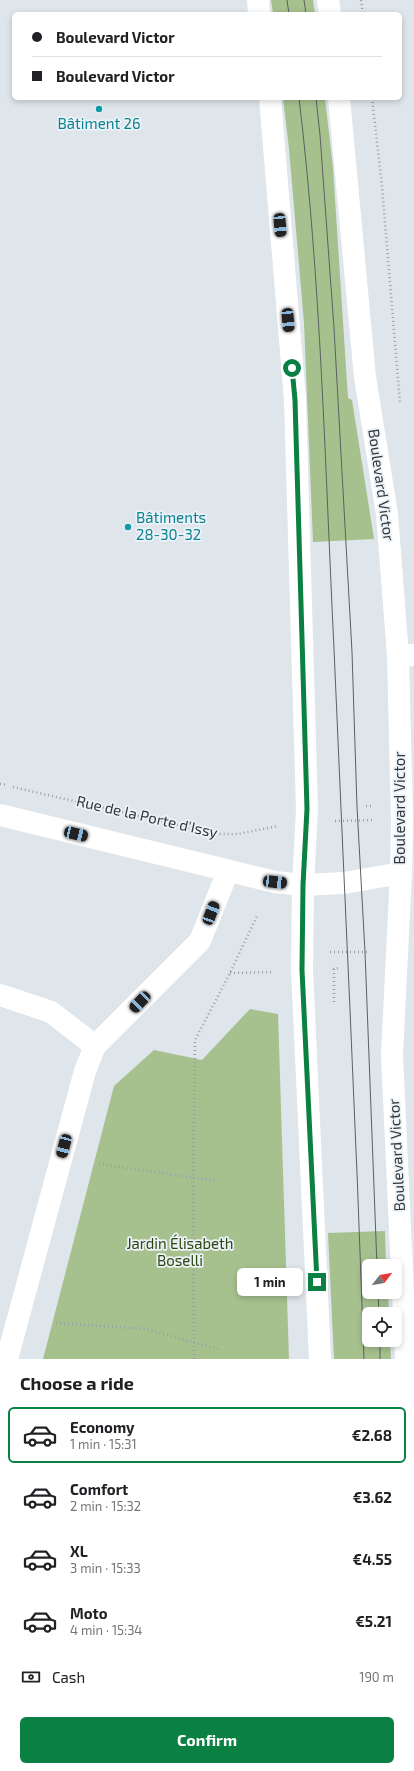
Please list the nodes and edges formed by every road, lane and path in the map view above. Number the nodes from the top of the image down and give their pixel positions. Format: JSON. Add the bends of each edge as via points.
{"nodes":[{"id":1,"x":258,"y":0,"type":"edge"},
{"id":2,"x":328,"y":0,"type":"edge"},
{"id":3,"x":361,"y":0,"type":"edge"},
{"id":4,"x":259,"y":12,"type":"edge"},
{"id":5,"x":330,"y":12,"type":"edge"},
{"id":6,"x":363,"y":12,"type":"edge"},
{"id":7,"x":270,"y":100,"type":"edge"},
{"id":8,"x":340,"y":100,"type":"edge"},
{"id":9,"x":372,"y":100,"type":"edge"},
{"id":10,"x":400,"y":408,"type":"dead end"},
{"id":11,"x":406,"y":656,"type":"edge"},
{"id":12,"x":0,"y":784,"type":"edge"},
{"id":13,"x":0,"y":815,"type":"edge"},
{"id":14,"x":402,"y":820,"type":"junction"},
{"id":15,"x":307,"y":822,"type":"junction"},
{"id":16,"x":228,"y":871,"type":"junction"},
{"id":17,"x":407,"y":874,"type":"edge"},
{"id":18,"x":303,"y":885,"type":"junction"},
{"id":19,"x":257,"y":916,"type":"dead end"},
{"id":20,"x":397,"y":951,"type":"junction"},
{"id":21,"x":303,"y":953,"type":"junction"},
{"id":22,"x":334,"y":969,"type":"dead end"},
{"id":23,"x":281,"y":972,"type":"dead end"},
{"id":24,"x":230,"y":973,"type":"junction"},
{"id":25,"x":0,"y":995,"type":"edge"},
{"id":26,"x":334,"y":1005,"type":"dead end"},
{"id":27,"x":95,"y":1046,"type":"junction"},
{"id":28,"x":99,"y":1164,"type":"dead end"},
{"id":29,"x":192,"y":1178,"type":"junction"},
{"id":30,"x":217,"y":1181,"type":"dead end"},
{"id":31,"x":56,"y":1323,"type":"dead end"},
{"id":32,"x":194,"y":1343,"type":"junction"},
{"id":33,"x":221,"y":1350,"type":"dead end"},
{"id":34,"x":7,"y":1359,"type":"edge"},
{"id":35,"x":194,"y":1359,"type":"edge"},
{"id":36,"x":320,"y":1359,"type":"edge"},
{"id":37,"x":406,"y":1359,"type":"edge"}],
"edges":[{"from":1,"to":4,"type":"main road"},
{"from":2,"to":5,"type":"main road"},
{"from":3,"to":6,"type":"path"},
{"from":7,"to":15,"type":"main road","via":[[295,400]]},
{"from":8,"to":11,"type":"main road","name":"Boulevard Victor","via":[[365,377]]},
{"from":9,"to":10,"type":"path","via":[[382,186]]},
{"from":11,"to":14,"type":"main road","name":"Boulevard Victor"},
{"from":12,"to":15,"type":"path","name":"Rue de la Porte d'Issy","via":[[217,834],[238,834]]},
{"from":13,"to":16,"type":"main road"},
{"from":14,"to":15,"type":"path","name":"Rue de la Porte d'Issy"},
{"from":14,"to":17,"type":"main road","name":"Boulevard Victor"},
{"from":15,"to":18,"type":"main road"},
{"from":16,"to":18,"type":"main road","via":[[275,882]]},
{"from":16,"to":27,"type":"main road","via":[[200,941]]},
{"from":17,"to":18,"type":"main road","name":"Boulevard Victor","via":[[344,883]]},
{"from":17,"to":20,"type":"main road","name":"Boulevard Victor"},
{"from":18,"to":21,"type":"main road"},
{"from":19,"to":24,"type":"path"},
{"from":20,"to":21,"type":"path"},
{"from":20,"to":37,"type":"main road","name":"Boulevard Victor","via":[[392,1055]]},
{"from":21,"to":36,"type":"main road"},
{"from":22,"to":26,"type":"path"},
{"from":23,"to":24,"type":"path"},
{"from":24,"to":29,"type":"path","via":[[195,1040]]},
{"from":25,"to":27,"type":"main road","via":[[51,1012]]},
{"from":27,"to":34,"type":"main road","via":[[85,1070]]},
{"from":28,"to":29,"type":"path"},
{"from":29,"to":30,"type":"path"},
{"from":29,"to":32,"type":"path"},
{"from":31,"to":32,"type":"path","via":[[146,1329]]},
{"from":32,"to":33,"type":"path"},
{"from":32,"to":35,"type":"path"}]}
